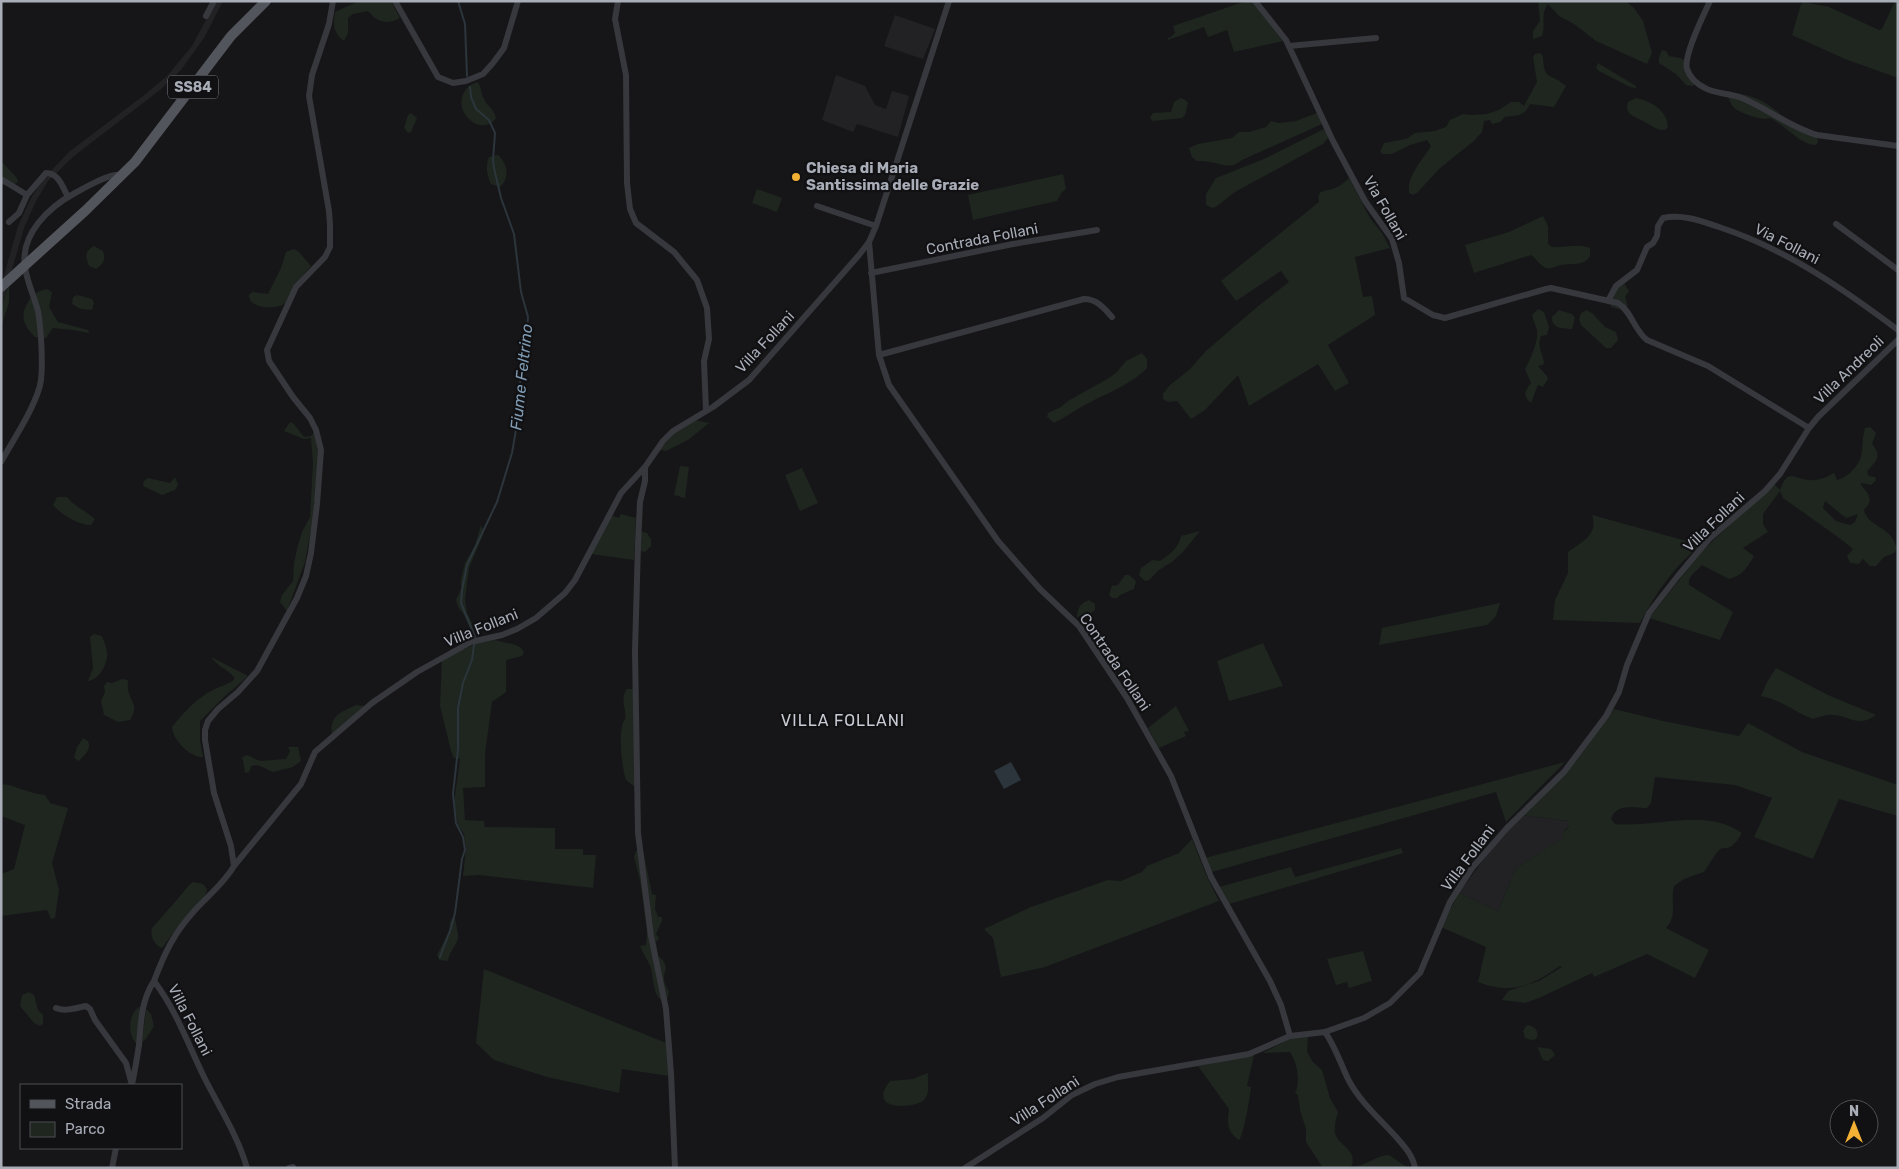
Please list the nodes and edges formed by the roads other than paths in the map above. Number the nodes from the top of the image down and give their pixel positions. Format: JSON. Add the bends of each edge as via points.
{"nodes":[{"id":1,"x":214,"y":1,"type":"edge"},
{"id":2,"x":266,"y":1,"type":"edge"},
{"id":3,"x":333,"y":1,"type":"edge"},
{"id":4,"x":395,"y":1,"type":"edge"},
{"id":5,"x":518,"y":1,"type":"edge"},
{"id":6,"x":618,"y":1,"type":"edge"},
{"id":7,"x":949,"y":1,"type":"edge"},
{"id":8,"x":1256,"y":1,"type":"edge"},
{"id":9,"x":1710,"y":1,"type":"edge"},
{"id":10,"x":206,"y":16,"type":"dead end"},
{"id":11,"x":1376,"y":38,"type":"dead end"},
{"id":12,"x":1289,"y":46,"type":"junction"},
{"id":13,"x":1898,"y":146,"type":"edge"},
{"id":14,"x":122,"y":175,"type":"junction"},
{"id":15,"x":1,"y":179,"type":"edge"},
{"id":16,"x":27,"y":195,"type":"junction"},
{"id":17,"x":68,"y":197,"type":"junction"},
{"id":18,"x":816,"y":206,"type":"dead end"},
{"id":19,"x":9,"y":222,"type":"dead end"},
{"id":20,"x":1836,"y":224,"type":"dead end"},
{"id":21,"x":876,"y":226,"type":"junction"},
{"id":22,"x":1097,"y":230,"type":"dead end"},
{"id":23,"x":869,"y":242,"type":"junction"},
{"id":24,"x":1898,"y":270,"type":"edge"},
{"id":25,"x":871,"y":273,"type":"junction"},
{"id":26,"x":1,"y":287,"type":"edge"},
{"id":27,"x":1608,"y":301,"type":"junction"},
{"id":28,"x":1112,"y":318,"type":"dead end"},
{"id":29,"x":1898,"y":330,"type":"edge"},
{"id":30,"x":1898,"y":340,"type":"edge"},
{"id":31,"x":879,"y":355,"type":"junction"},
{"id":32,"x":706,"y":411,"type":"junction"},
{"id":33,"x":1818,"y":417,"type":"joint"},
{"id":34,"x":1809,"y":428,"type":"junction"},
{"id":35,"x":1,"y":462,"type":"edge"},
{"id":36,"x":645,"y":467,"type":"junction"},
{"id":37,"x":234,"y":866,"type":"junction"},
{"id":38,"x":154,"y":981,"type":"junction"},
{"id":39,"x":56,"y":1008,"type":"dead end"},
{"id":40,"x":1325,"y":1032,"type":"junction"},
{"id":41,"x":1290,"y":1036,"type":"junction"},
{"id":42,"x":132,"y":1084,"type":"edge"},
{"id":43,"x":132,"y":1084,"type":"edge"},
{"id":44,"x":116,"y":1149,"type":"edge"},
{"id":45,"x":293,"y":1167,"type":"edge"},
{"id":46,"x":112,"y":1168,"type":"edge"},
{"id":47,"x":247,"y":1168,"type":"edge"},
{"id":48,"x":289,"y":1168,"type":"edge"},
{"id":49,"x":675,"y":1168,"type":"edge"},
{"id":50,"x":964,"y":1168,"type":"edge"},
{"id":51,"x":1415,"y":1168,"type":"edge"}],
"edges":[{"from":1,"to":10,"type":"street"},
{"from":2,"to":14,"type":"main road","number":"SS84","via":[[232,36],[136,162]]},
{"from":3,"to":37,"type":"street","via":[[309,96],[329,211],[330,247],[325,257],[296,288],[267,350],[269,361],[310,418],[321,450],[311,553],[297,598],[256,671],[218,709],[205,730],[214,792]]},
{"from":4,"to":5,"type":"street","via":[[438,77],[452,84],[483,74],[493,63],[504,48]]},
{"from":6,"to":32,"type":"street","via":[[615,19],[626,75],[630,209],[636,223],[674,252],[697,280],[707,308],[710,339],[704,361]]},
{"from":7,"to":21,"type":"street","name":"Villa Follani"},
{"from":8,"to":12,"type":"street","name":"Via Follani"},
{"from":9,"to":13,"type":"street","via":[[1686,68],[1693,80],[1707,90],[1742,98],[1804,131]]},
{"from":11,"to":12,"type":"street"},
{"from":12,"to":27,"type":"street","name":"Via Follani","via":[[1365,201],[1392,239],[1404,298],[1433,315],[1445,318],[1551,288]]},
{"from":14,"to":17,"type":"street","via":[[112,175]]},
{"from":14,"to":26,"type":"main road","number":"SS84"},
{"from":15,"to":16,"type":"street"},
{"from":16,"to":17,"type":"street","via":[[44,174],[49,173],[57,178]]},
{"from":16,"to":19,"type":"street","via":[[19,213]]},
{"from":17,"to":35,"type":"street","via":[[45,215],[26,244],[24,264],[38,312],[41,381],[36,398]]},
{"from":18,"to":21,"type":"street"},
{"from":20,"to":24,"type":"street"},
{"from":21,"to":23,"type":"street","name":"Villa Follani"},
{"from":22,"to":25,"type":"street","name":"Contrada Follani"},
{"from":23,"to":25,"type":"street","name":"Contrada Follani"},
{"from":23,"to":32,"type":"street","name":"Villa Follani","via":[[749,380]]},
{"from":25,"to":31,"type":"street","name":"Contrada Follani"},
{"from":27,"to":29,"type":"street","name":"Via Follani","via":[[1616,286],[1637,270],[1647,247],[1657,236],[1663,218],[1681,217],[1739,234],[1795,260],[1824,276]]},
{"from":27,"to":34,"type":"street","name":"Via Follani","via":[[1625,308],[1639,334],[1647,340],[1708,366]]},
{"from":28,"to":31,"type":"street","via":[[1102,306],[1092,300],[1084,300]]},
{"from":30,"to":33,"type":"street","name":"Villa Andreoli"},
{"from":31,"to":41,"type":"street","name":"Contrada Follani","via":[[889,385],[998,541],[1040,589],[1079,626],[1131,706],[1172,779],[1211,877],[1270,981]]},
{"from":32,"to":36,"type":"street","name":"Villa Follani","via":[[673,431]]},
{"from":33,"to":34,"type":"street","name":"Villa Follani"},
{"from":34,"to":40,"type":"street","name":"Villa Follani","via":[[1780,474],[1710,539],[1649,613],[1619,692],[1606,716],[1564,772],[1472,868],[1450,902],[1420,973],[1390,1002],[1364,1018]]},
{"from":36,"to":37,"type":"street","name":"Villa Follani","via":[[621,493],[574,580],[556,601],[517,629],[471,642],[441,658],[372,703],[315,752],[301,784]]},
{"from":36,"to":49,"type":"street","via":[[640,502],[635,642],[638,833],[651,936],[666,1009]]},
{"from":37,"to":38,"type":"street","name":"Villa Follani","via":[[228,877],[175,935]]},
{"from":38,"to":42,"type":"street","via":[[141,1013]]},
{"from":38,"to":47,"type":"street","name":"Villa Follani","via":[[184,1031],[242,1151]]},
{"from":39,"to":43,"type":"street","via":[[70,1010],[86,1006],[90,1009],[126,1063]]},
{"from":40,"to":41,"type":"street","name":"Villa Follani"},
{"from":40,"to":51,"type":"street","via":[[1349,1081],[1405,1147]]},
{"from":41,"to":50,"type":"street","name":"Villa Follani","via":[[1249,1054],[1095,1084],[1072,1095],[1043,1118]]},
{"from":44,"to":46,"type":"street"},
{"from":45,"to":48,"type":"street"}]}
